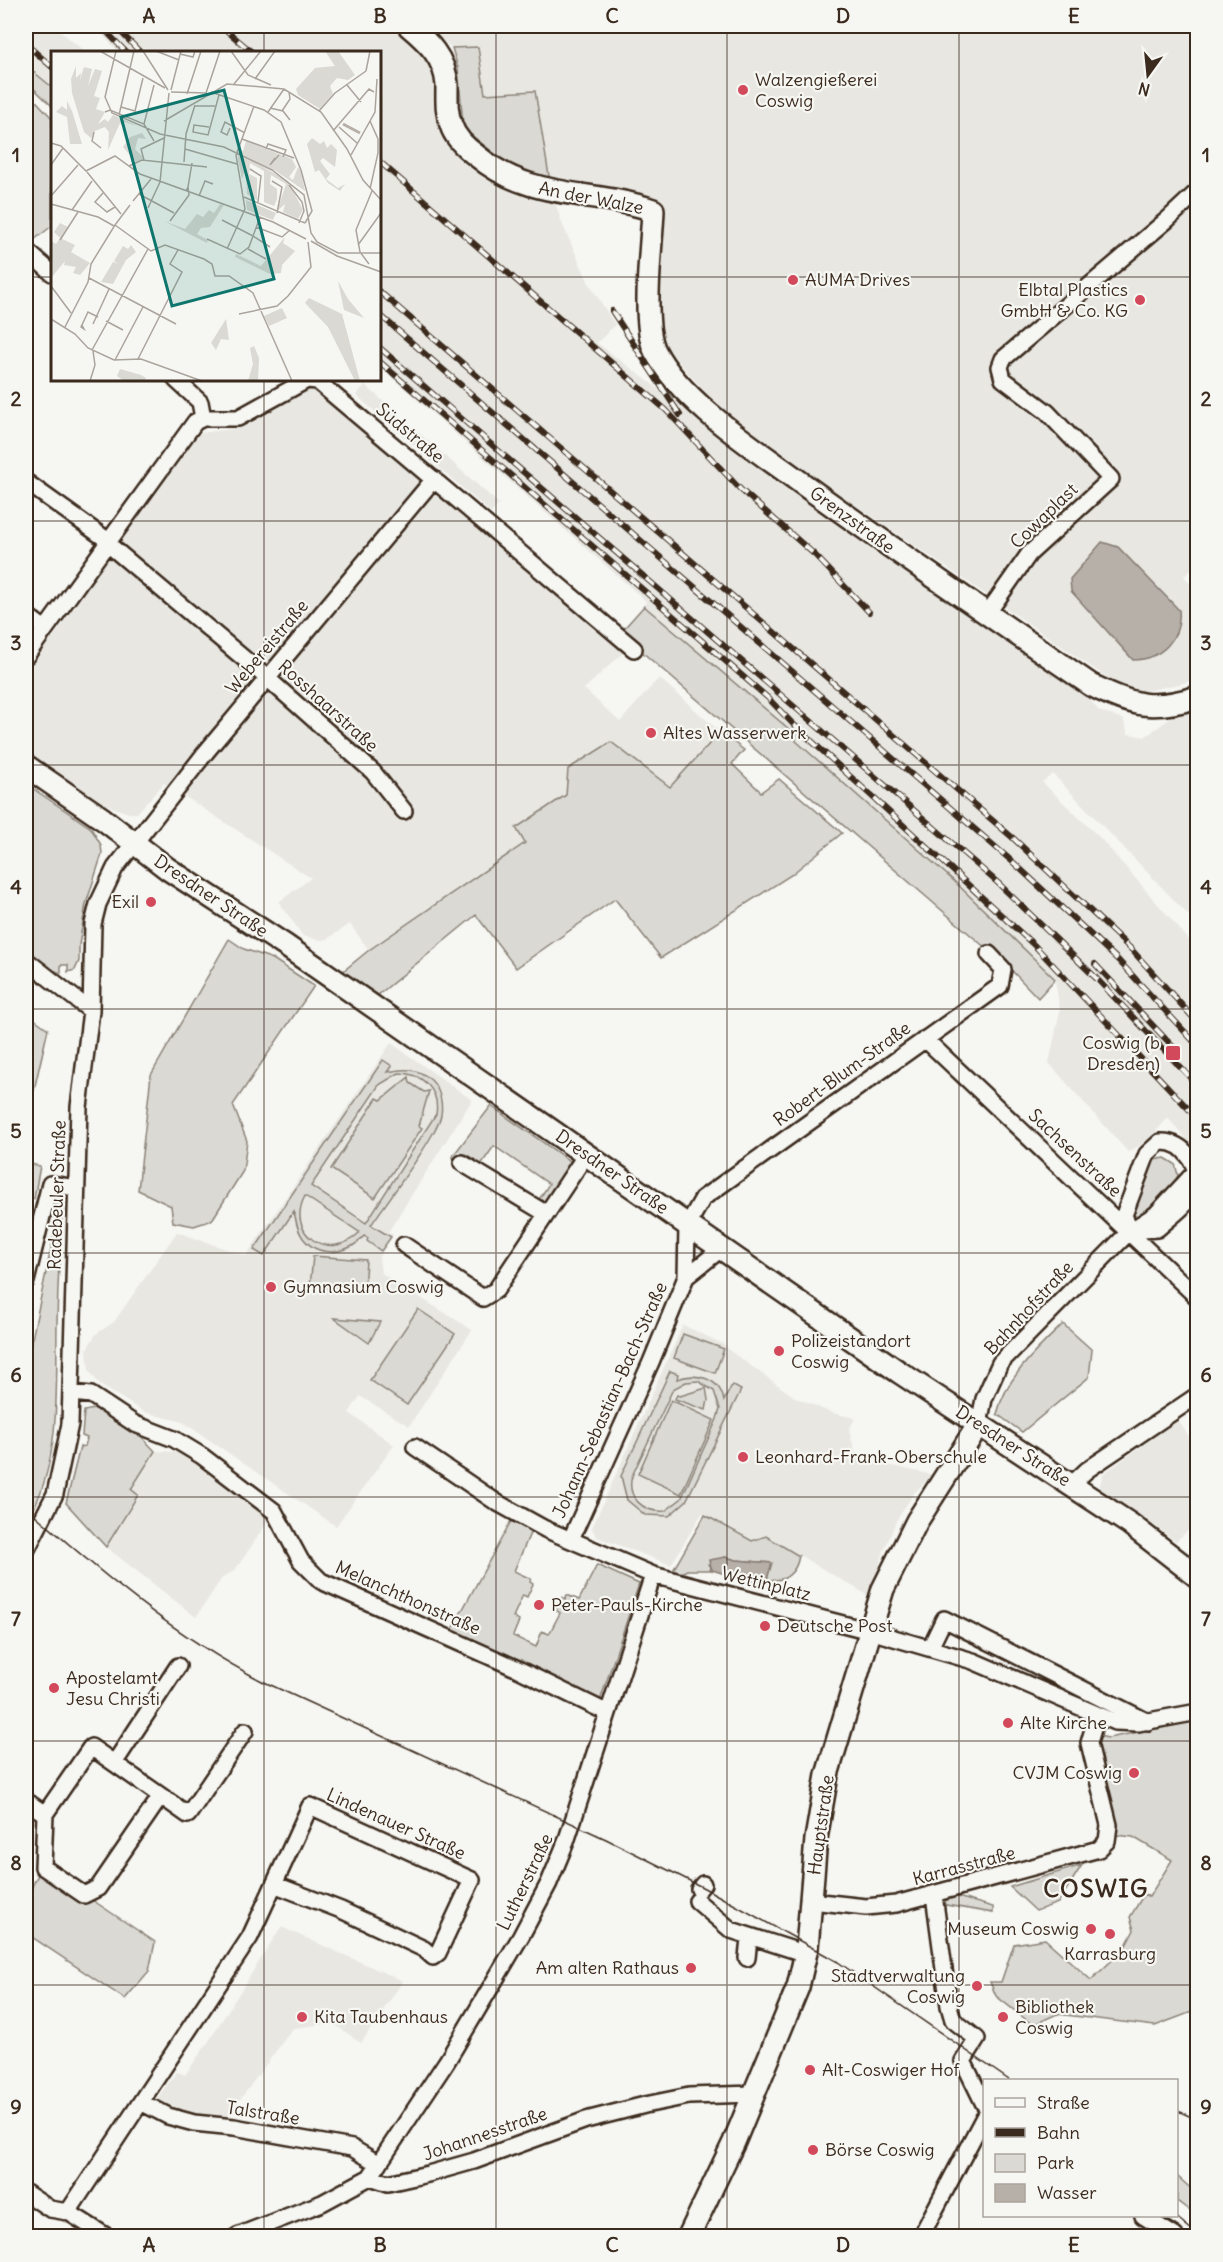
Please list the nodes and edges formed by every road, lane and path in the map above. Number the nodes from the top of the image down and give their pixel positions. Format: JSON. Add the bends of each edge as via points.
{"nodes":[{"id":1,"x":409,"y":26,"type":"edge"},
{"id":2,"x":1197,"y":191,"type":"edge"},
{"id":3,"x":653,"y":210,"type":"joint"},
{"id":4,"x":29,"y":253,"type":"dead end"},
{"id":5,"x":51,"y":272,"type":"edge"},
{"id":6,"x":177,"y":381,"type":"edge"},
{"id":7,"x":203,"y":418,"type":"junction"},
{"id":8,"x":434,"y":479,"type":"junction"},
{"id":9,"x":26,"y":482,"type":"edge"},
{"id":10,"x":109,"y":543,"type":"junction"},
{"id":11,"x":987,"y":614,"type":"junction"},
{"id":12,"x":26,"y":615,"type":"edge"},
{"id":13,"x":45,"y":628,"type":"junction"},
{"id":14,"x":634,"y":649,"type":"dead end"},
{"id":15,"x":26,"y":656,"type":"edge"},
{"id":16,"x":266,"y":677,"type":"junction"},
{"id":17,"x":1197,"y":697,"type":"edge"},
{"id":18,"x":26,"y":766,"type":"edge"},
{"id":19,"x":404,"y":811,"type":"dead end"},
{"id":20,"x":135,"y":844,"type":"junction"},
{"id":21,"x":989,"y":954,"type":"dead end"},
{"id":22,"x":26,"y":960,"type":"edge"},
{"id":23,"x":91,"y":1011,"type":"junction"},
{"id":24,"x":925,"y":1039,"type":"junction"},
{"id":25,"x":587,"y":1154,"type":"junction"},
{"id":26,"x":462,"y":1162,"type":"dead end"},
{"id":27,"x":76,"y":1188,"type":"junction"},
{"id":28,"x":545,"y":1214,"type":"junction"},
{"id":29,"x":687,"y":1226,"type":"junction"},
{"id":30,"x":1130,"y":1231,"type":"junction"},
{"id":31,"x":404,"y":1245,"type":"dead end"},
{"id":32,"x":721,"y":1249,"type":"junction"},
{"id":33,"x":686,"y":1277,"type":"junction"},
{"id":34,"x":26,"y":1281,"type":"edge"},
{"id":35,"x":1197,"y":1298,"type":"edge"},
{"id":36,"x":72,"y":1393,"type":"junction"},
{"id":37,"x":1197,"y":1395,"type":"edge"},
{"id":38,"x":979,"y":1424,"type":"junction"},
{"id":39,"x":415,"y":1448,"type":"dead end"},
{"id":40,"x":1071,"y":1485,"type":"junction"},
{"id":41,"x":571,"y":1539,"type":"junction"},
{"id":42,"x":26,"y":1551,"type":"edge"},
{"id":43,"x":653,"y":1575,"type":"junction"},
{"id":44,"x":1197,"y":1577,"type":"edge"},
{"id":45,"x":870,"y":1631,"type":"junction"},
{"id":46,"x":930,"y":1648,"type":"junction"},
{"id":47,"x":178,"y":1666,"type":"dead end"},
{"id":48,"x":1197,"y":1712,"type":"edge"},
{"id":49,"x":608,"y":1713,"type":"junction"},
{"id":50,"x":1097,"y":1715,"type":"junction"},
{"id":51,"x":1148,"y":1722,"type":"junction"},
{"id":52,"x":245,"y":1731,"type":"dead end"},
{"id":53,"x":114,"y":1762,"type":"junction"},
{"id":54,"x":161,"y":1796,"type":"junction"},
{"id":55,"x":26,"y":1801,"type":"edge"},
{"id":56,"x":45,"y":1814,"type":"junction"},
{"id":57,"x":276,"y":1885,"type":"junction"},
{"id":58,"x":700,"y":1892,"type":"dead end"},
{"id":59,"x":934,"y":1895,"type":"junction"},
{"id":60,"x":811,"y":1901,"type":"junction"},
{"id":61,"x":749,"y":1938,"type":"junction"},
{"id":62,"x":806,"y":1954,"type":"junction"},
{"id":63,"x":747,"y":1958,"type":"dead end"},
{"id":64,"x":755,"y":2094,"type":"junction"},
{"id":65,"x":141,"y":2102,"type":"junction"},
{"id":66,"x":983,"y":2102,"type":"edge"},
{"id":67,"x":983,"y":2120,"type":"edge"},
{"id":68,"x":379,"y":2164,"type":"junction"},
{"id":69,"x":370,"y":2177,"type":"junction"},
{"id":70,"x":26,"y":2193,"type":"edge"},
{"id":71,"x":68,"y":2212,"type":"junction"},
{"id":72,"x":1145,"y":2217,"type":"edge"},
{"id":73,"x":106,"y":2236,"type":"edge"},
{"id":74,"x":237,"y":2236,"type":"edge"},
{"id":75,"x":689,"y":2236,"type":"edge"},
{"id":76,"x":921,"y":2236,"type":"edge"},
{"id":77,"x":1175,"y":2236,"type":"edge"}],
"edges":[{"from":1,"to":3,"type":"main road","name":"An der Walze","via":[[434,48],[441,62],[447,83],[446,111],[453,134],[492,169],[525,185],[628,202]]},
{"from":2,"to":11,"type":"street","name":"Cowaplast","via":[[1003,359],[1003,379],[1047,412],[1111,479],[1029,554]]},
{"from":3,"to":11,"type":"main road","name":"Grenzstraße","via":[[650,330],[655,350],[693,399],[726,428]]},
{"from":4,"to":5,"type":"street"},
{"from":6,"to":7,"type":"street","via":[[200,402]]},
{"from":7,"to":8,"type":"street","name":"Südstraße","via":[[238,418],[296,384],[317,381]]},
{"from":7,"to":10,"type":"street","via":[[180,439]]},
{"from":8,"to":14,"type":"street","name":"Südstraße"},
{"from":8,"to":16,"type":"street","name":"Webereistraße"},
{"from":9,"to":10,"type":"street","name":"Rosshaarstraße"},
{"from":10,"to":13,"type":"street"},
{"from":10,"to":16,"type":"street","name":"Rosshaarstraße"},
{"from":11,"to":17,"type":"main road","name":"Grenzstraße","via":[[1091,685],[1123,702],[1170,706]]},
{"from":12,"to":13,"type":"street"},
{"from":13,"to":15,"type":"street"},
{"from":16,"to":19,"type":"street","name":"Rosshaarstraße","via":[[373,772]]},
{"from":16,"to":20,"type":"street","name":"Webereistraße"},
{"from":18,"to":20,"type":"main road","name":"Dresdner Straße"},
{"from":20,"to":23,"type":"street","name":"Radebeuler Straße","via":[[115,868],[98,904],[93,924]]},
{"from":20,"to":25,"type":"main road","name":"Dresdner Straße"},
{"from":21,"to":24,"type":"street","name":"Robert-Blum-Straße","via":[[1003,969],[1000,986]]},
{"from":22,"to":23,"type":"street"},
{"from":23,"to":27,"type":"street","name":"Radebeuler Straße","via":[[79,1107]]},
{"from":24,"to":29,"type":"street","name":"Robert-Blum-Straße","via":[[704,1198]]},
{"from":24,"to":30,"type":"street","name":"Sachsenstraße"},
{"from":25,"to":28,"type":"street"},
{"from":25,"to":29,"type":"main road","name":"Dresdner Straße"},
{"from":26,"to":28,"type":"street"},
{"from":27,"to":34,"type":"street","via":[[50,1184]]},
{"from":27,"to":36,"type":"street","name":"Radebeuler Straße"},
{"from":28,"to":31,"type":"street","via":[[496,1290],[483,1298]]},
{"from":29,"to":32,"type":"main road","name":"Dresdner Straße"},
{"from":29,"to":33,"type":"street","name":"Johann-Sebastian-Bach-Straße"},
{"from":30,"to":30,"type":"street","via":[[1157,1229],[1193,1193],[1195,1172],[1190,1156],[1180,1147],[1160,1142],[1150,1148],[1124,1215]]},
{"from":30,"to":35,"type":"street","name":"Sachsenstraße"},
{"from":30,"to":38,"type":"street","name":"Bahnhofstraße","via":[[1000,1364],[984,1399]]},
{"from":32,"to":33,"type":"street","name":"Johann-Sebastian-Bach-Straße"},
{"from":32,"to":38,"type":"main road","name":"Dresdner Straße"},
{"from":33,"to":41,"type":"street","name":"Johann-Sebastian-Bach-Straße"},
{"from":36,"to":42,"type":"street","name":"Radebeuler Straße","via":[[68,1436],[55,1494]]},
{"from":36,"to":49,"type":"street","name":"Melanchthonstraße","via":[[91,1395],[135,1424],[180,1443],[274,1510],[301,1561],[321,1581]]},
{"from":37,"to":40,"type":"street"},
{"from":38,"to":40,"type":"main road","name":"Dresdner Straße"},
{"from":38,"to":45,"type":"main road","name":"Hauptstraße","via":[[902,1548]]},
{"from":39,"to":41,"type":"street","name":"Wettinplatz","via":[[496,1502]]},
{"from":40,"to":44,"type":"main road","name":"Dresdner Straße","via":[[1130,1524]]},
{"from":41,"to":43,"type":"street","name":"Wettinplatz"},
{"from":43,"to":45,"type":"street","name":"Wettinplatz"},
{"from":43,"to":49,"type":"street","name":"Lutherstraße"},
{"from":45,"to":46,"type":"street","name":"Wettinplatz"},
{"from":45,"to":60,"type":"main road","name":"Hauptstraße","via":[[827,1775]]},
{"from":46,"to":50,"type":"street","name":"Wettinplatz","via":[[1015,1678]]},
{"from":46,"to":51,"type":"street","via":[[944,1619]]},
{"from":47,"to":53,"type":"street"},
{"from":48,"to":51,"type":"street","name":"Wettinplatz"},
{"from":49,"to":68,"type":"street","name":"Lutherstraße","via":[[574,1824],[549,1883],[447,2061]]},
{"from":50,"to":51,"type":"street","name":"Wettinplatz","via":[[1115,1722]]},
{"from":50,"to":59,"type":"street","name":"Karrasstraße","via":[[1089,1743],[1109,1826],[1107,1840],[1099,1849]]},
{"from":52,"to":54,"type":"street","via":[[189,1815]]},
{"from":53,"to":54,"type":"street"},
{"from":53,"to":56,"type":"street","via":[[91,1747]]},
{"from":54,"to":56,"type":"street","via":[[98,1888],[84,1895],[42,1867]]},
{"from":55,"to":56,"type":"street"},
{"from":57,"to":57,"type":"street","name":"Lindenauer Straße","via":[[310,1806],[472,1880],[433,1957],[424,1949],[341,1910]]},
{"from":57,"to":65,"type":"street","name":"Lindenauer Straße","via":[[250,1937]]},
{"from":58,"to":61,"type":"street","via":[[730,1930]]},
{"from":59,"to":60,"type":"street","name":"Karrasstraße","via":[[866,1907]]},
{"from":59,"to":66,"type":"street","via":[[949,2006],[953,2020],[977,2039],[963,2061]]},
{"from":60,"to":62,"type":"main road","name":"Hauptstraße"},
{"from":61,"to":62,"type":"street"},
{"from":61,"to":63,"type":"street"},
{"from":62,"to":64,"type":"main road","name":"Hauptstraße","via":[[798,1987]]},
{"from":64,"to":69,"type":"street","name":"Johannesstraße","via":[[689,2096],[645,2104],[428,2174],[388,2183]]},
{"from":64,"to":75,"type":"main road","name":"Hauptstraße"},
{"from":65,"to":68,"type":"street","name":"Talstraße","via":[[168,2116],[194,2123],[352,2148]]},
{"from":65,"to":71,"type":"street","name":"Lindenauer Straße"},
{"from":67,"to":76,"type":"street"},
{"from":68,"to":69,"type":"street","name":"Lutherstraße"},
{"from":69,"to":74,"type":"street","via":[[322,2202]]},
{"from":70,"to":71,"type":"street","via":[[50,2209]]},
{"from":71,"to":73,"type":"street"},
{"from":72,"to":77,"type":"street"}]}
